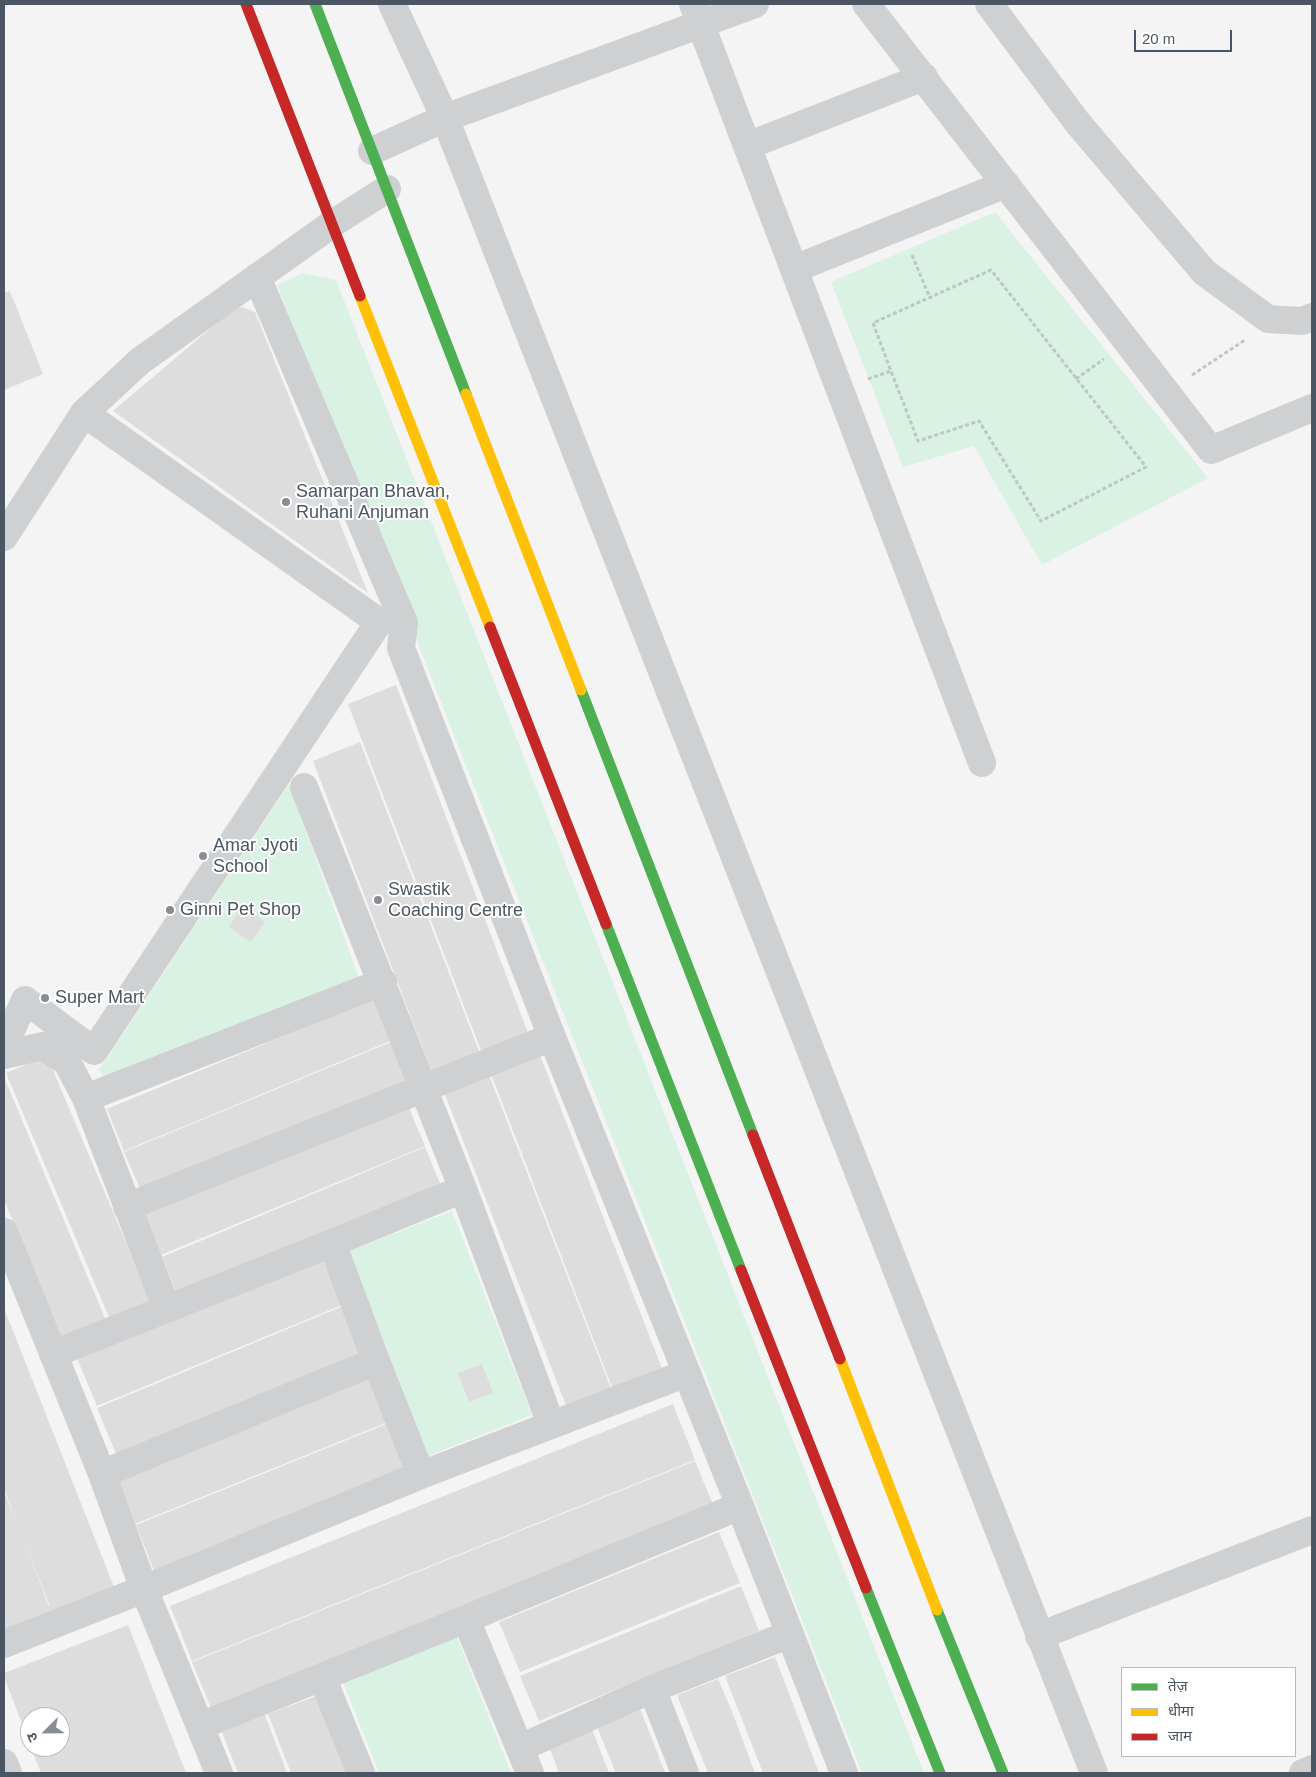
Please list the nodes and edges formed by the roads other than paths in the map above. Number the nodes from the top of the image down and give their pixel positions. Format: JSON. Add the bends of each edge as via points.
{"nodes":[{"id":1,"x":246,"y":4,"type":"edge"},
{"id":2,"x":315,"y":4,"type":"edge"},
{"id":3,"x":392,"y":4,"type":"edge"},
{"id":4,"x":755,"y":4,"type":"edge"},
{"id":5,"x":866,"y":4,"type":"edge"},
{"id":6,"x":989,"y":4,"type":"edge"},
{"id":7,"x":696,"y":14,"type":"edge"},
{"id":8,"x":924,"y":77,"type":"junction"},
{"id":9,"x":445,"y":118,"type":"junction"},
{"id":10,"x":747,"y":146,"type":"junction"},
{"id":11,"x":372,"y":151,"type":"junction"},
{"id":12,"x":1006,"y":184,"type":"junction"},
{"id":13,"x":387,"y":189,"type":"junction"},
{"id":14,"x":332,"y":224,"type":"junction"},
{"id":15,"x":794,"y":269,"type":"junction"},
{"id":16,"x":257,"y":277,"type":"junction"},
{"id":17,"x":1312,"y":317,"type":"edge"},
{"id":18,"x":1312,"y":408,"type":"edge"},
{"id":19,"x":84,"y":413,"type":"junction"},
{"id":20,"x":4,"y":537,"type":"edge"},
{"id":21,"x":982,"y":763,"type":"dead end"},
{"id":22,"x":304,"y":786,"type":"dead end"},
{"id":23,"x":383,"y":982,"type":"junction"},
{"id":24,"x":552,"y":1037,"type":"junction"},
{"id":25,"x":4,"y":1046,"type":"edge"},
{"id":26,"x":4,"y":1055,"type":"edge"},
{"id":27,"x":423,"y":1087,"type":"junction"},
{"id":28,"x":86,"y":1098,"type":"junction"},
{"id":29,"x":463,"y":1189,"type":"junction"},
{"id":30,"x":127,"y":1207,"type":"junction"},
{"id":31,"x":4,"y":1232,"type":"edge"},
{"id":32,"x":332,"y":1244,"type":"junction"},
{"id":33,"x":167,"y":1309,"type":"junction"},
{"id":34,"x":53,"y":1354,"type":"junction"},
{"id":35,"x":376,"y":1361,"type":"junction"},
{"id":36,"x":687,"y":1373,"type":"junction"},
{"id":37,"x":551,"y":1424,"type":"junction"},
{"id":38,"x":102,"y":1474,"type":"junction"},
{"id":39,"x":421,"y":1475,"type":"junction"},
{"id":40,"x":740,"y":1506,"type":"junction"},
{"id":41,"x":1312,"y":1530,"type":"edge"},
{"id":42,"x":144,"y":1589,"type":"junction"},
{"id":43,"x":466,"y":1620,"type":"junction"},
{"id":44,"x":790,"y":1634,"type":"junction"},
{"id":45,"x":1039,"y":1636,"type":"junction"},
{"id":46,"x":4,"y":1644,"type":"edge"},
{"id":47,"x":322,"y":1677,"type":"junction"},
{"id":48,"x":652,"y":1689,"type":"junction"},
{"id":49,"x":200,"y":1726,"type":"junction"},
{"id":50,"x":520,"y":1748,"type":"junction"},
{"id":51,"x":4,"y":1763,"type":"edge"},
{"id":52,"x":1312,"y":1770,"type":"edge"},
{"id":53,"x":8,"y":1773,"type":"edge"},
{"id":54,"x":220,"y":1773,"type":"edge"},
{"id":55,"x":361,"y":1773,"type":"edge"},
{"id":56,"x":530,"y":1773,"type":"edge"},
{"id":57,"x":685,"y":1773,"type":"edge"},
{"id":58,"x":844,"y":1773,"type":"edge"},
{"id":59,"x":940,"y":1773,"type":"edge"},
{"id":60,"x":1003,"y":1773,"type":"edge"},
{"id":61,"x":1094,"y":1773,"type":"edge"},
{"id":62,"x":1303,"y":1773,"type":"edge"}],
"edges":[{"from":1,"to":14,"type":"street"},
{"from":2,"to":11,"type":"street"},
{"from":3,"to":9,"type":"street"},
{"from":4,"to":7,"type":"street"},
{"from":5,"to":8,"type":"street"},
{"from":6,"to":17,"type":"street","via":[[1077,122],[1204,272],[1268,319],[1302,321]]},
{"from":7,"to":9,"type":"street"},
{"from":7,"to":10,"type":"street"},
{"from":8,"to":10,"type":"street"},
{"from":8,"to":12,"type":"street"},
{"from":9,"to":11,"type":"street"},
{"from":9,"to":45,"type":"street"},
{"from":10,"to":15,"type":"street"},
{"from":11,"to":13,"type":"street"},
{"from":12,"to":15,"type":"street"},
{"from":12,"to":18,"type":"street","via":[[1211,450]]},
{"from":13,"to":14,"type":"street"},
{"from":13,"to":60,"type":"street"},
{"from":14,"to":16,"type":"street"},
{"from":14,"to":59,"type":"street"},
{"from":15,"to":21,"type":"street"},
{"from":16,"to":19,"type":"street","via":[[144,358]]},
{"from":16,"to":24,"type":"street","via":[[404,623],[401,648]]},
{"from":19,"to":20,"type":"street"},
{"from":19,"to":25,"type":"street","via":[[379,622],[94,1051],[25,1000]]},
{"from":22,"to":23,"type":"street"},
{"from":23,"to":27,"type":"street"},
{"from":23,"to":28,"type":"street"},
{"from":24,"to":27,"type":"street"},
{"from":24,"to":36,"type":"street"},
{"from":26,"to":28,"type":"street","via":[[43,1046],[67,1062]]},
{"from":27,"to":29,"type":"street"},
{"from":27,"to":30,"type":"street"},
{"from":28,"to":30,"type":"street"},
{"from":29,"to":32,"type":"street"},
{"from":29,"to":37,"type":"street"},
{"from":30,"to":33,"type":"street"},
{"from":31,"to":34,"type":"street"},
{"from":32,"to":33,"type":"street"},
{"from":32,"to":35,"type":"street"},
{"from":33,"to":34,"type":"street"},
{"from":34,"to":38,"type":"street"},
{"from":35,"to":38,"type":"street"},
{"from":35,"to":39,"type":"street"},
{"from":36,"to":37,"type":"street"},
{"from":36,"to":40,"type":"street"},
{"from":37,"to":39,"type":"street"},
{"from":38,"to":42,"type":"street"},
{"from":39,"to":42,"type":"street"},
{"from":40,"to":43,"type":"street"},
{"from":40,"to":44,"type":"street"},
{"from":41,"to":45,"type":"street"},
{"from":42,"to":46,"type":"street"},
{"from":42,"to":49,"type":"street"},
{"from":43,"to":47,"type":"street"},
{"from":43,"to":50,"type":"street"},
{"from":44,"to":48,"type":"street"},
{"from":44,"to":58,"type":"street"},
{"from":45,"to":61,"type":"street"},
{"from":47,"to":49,"type":"street"},
{"from":47,"to":55,"type":"street"},
{"from":48,"to":50,"type":"street"},
{"from":48,"to":57,"type":"street"},
{"from":49,"to":54,"type":"street"},
{"from":50,"to":56,"type":"street"},
{"from":51,"to":53,"type":"street"},
{"from":52,"to":62,"type":"street"}]}
